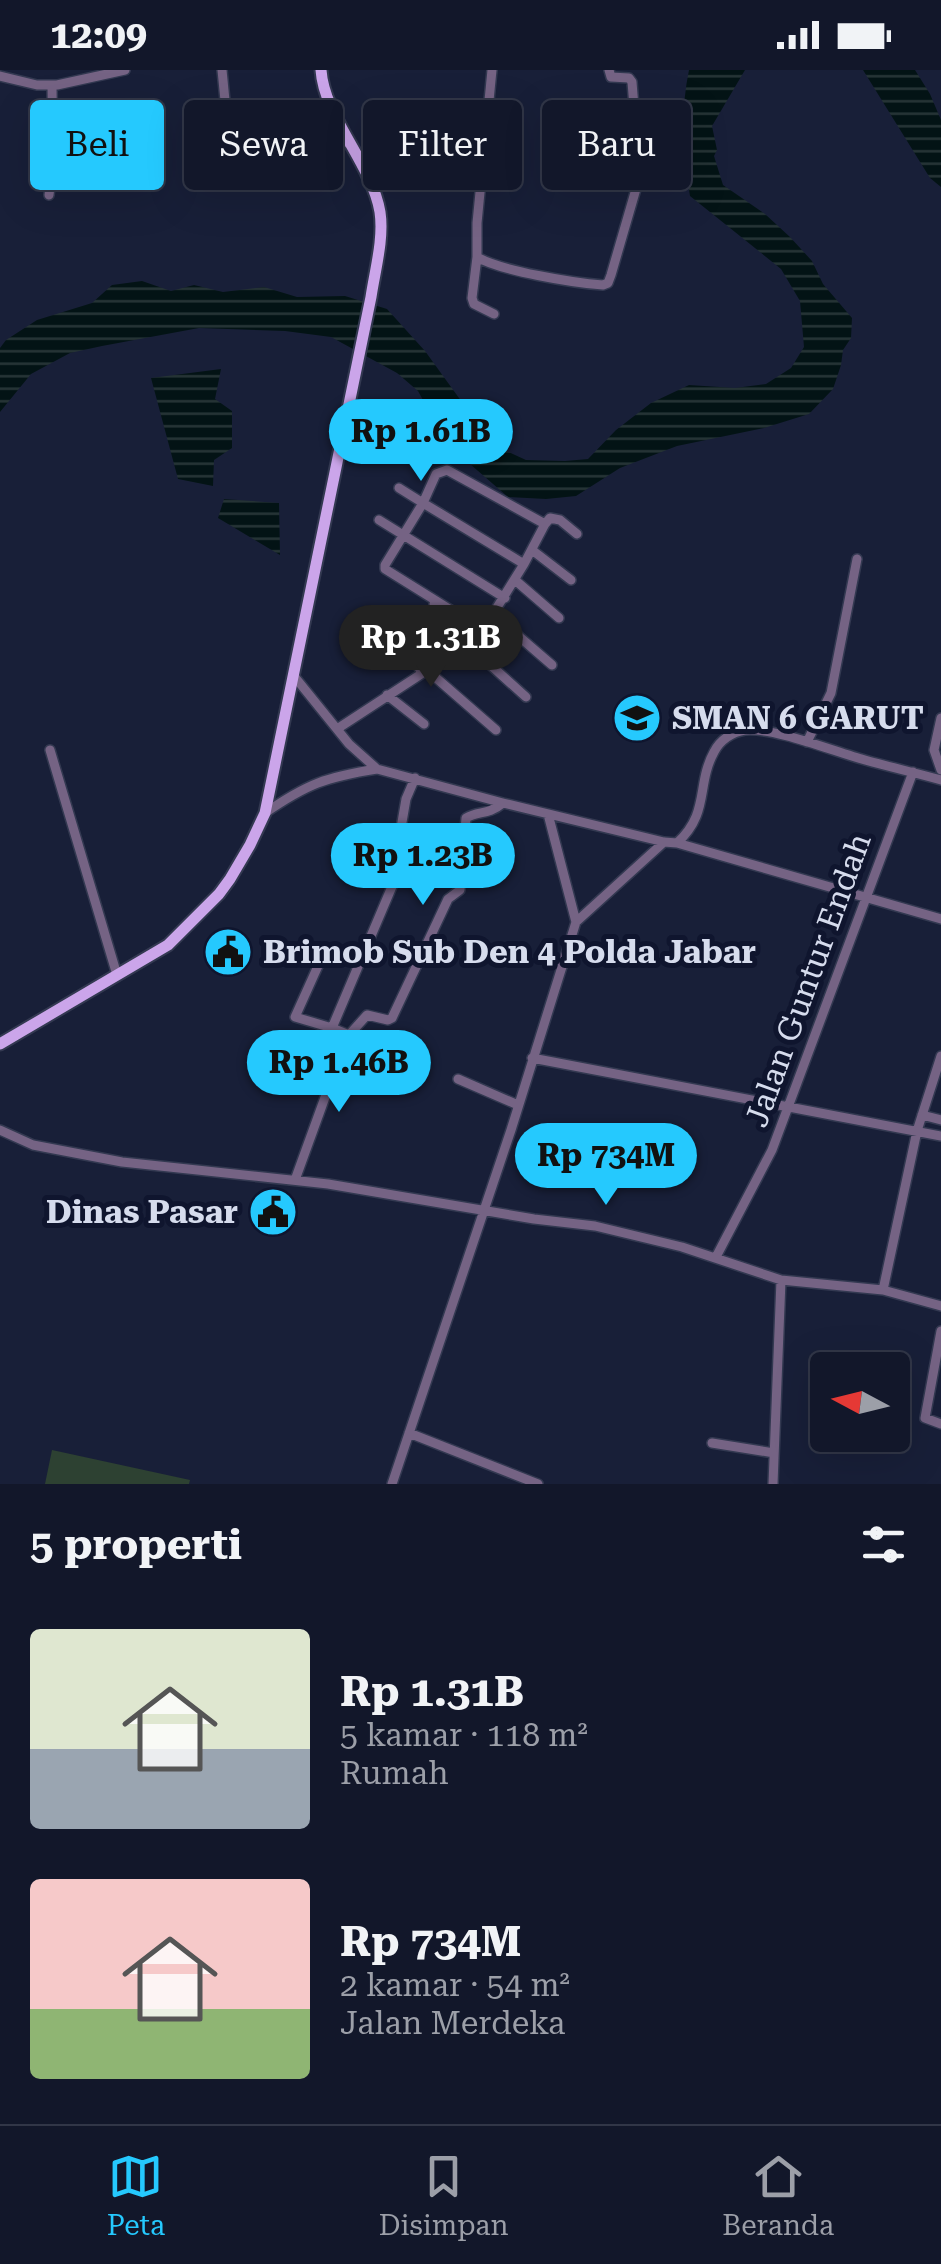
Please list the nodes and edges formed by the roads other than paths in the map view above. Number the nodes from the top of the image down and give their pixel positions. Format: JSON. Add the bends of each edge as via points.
{"nodes":[{"id":1,"x":125,"y":70,"type":"edge"},
{"id":2,"x":222,"y":70,"type":"edge"},
{"id":3,"x":321,"y":70,"type":"edge"},
{"id":4,"x":492,"y":70,"type":"edge"},
{"id":5,"x":609,"y":70,"type":"edge"},
{"id":6,"x":0,"y":76,"type":"edge"},
{"id":7,"x":52,"y":86,"type":"junction"},
{"id":8,"x":225,"y":100,"type":"edge"},
{"id":9,"x":350,"y":142,"type":"junction"},
{"id":10,"x":343,"y":143,"type":"edge"},
{"id":11,"x":49,"y":195,"type":"dead end"},
{"id":12,"x":477,"y":257,"type":"junction"},
{"id":13,"x":494,"y":314,"type":"dead end"},
{"id":14,"x":398,"y":488,"type":"dead end"},
{"id":15,"x":424,"y":503,"type":"junction"},
{"id":16,"x":379,"y":520,"type":"dead end"},
{"id":17,"x":544,"y":524,"type":"junction"},
{"id":18,"x":403,"y":534,"type":"junction"},
{"id":19,"x":578,"y":534,"type":"dead end"},
{"id":20,"x":532,"y":550,"type":"junction"},
{"id":21,"x":858,"y":559,"type":"dead end"},
{"id":22,"x":524,"y":564,"type":"junction"},
{"id":23,"x":515,"y":580,"type":"junction"},
{"id":24,"x":571,"y":580,"type":"dead end"},
{"id":25,"x":504,"y":598,"type":"junction"},
{"id":26,"x":433,"y":601,"type":"junction"},
{"id":27,"x":493,"y":614,"type":"junction"},
{"id":28,"x":559,"y":618,"type":"dead end"},
{"id":29,"x":393,"y":624,"type":"dead end"},
{"id":30,"x":482,"y":630,"type":"junction"},
{"id":31,"x":462,"y":647,"type":"junction"},
{"id":32,"x":552,"y":665,"type":"dead end"},
{"id":33,"x":424,"y":671,"type":"junction"},
{"id":34,"x":294,"y":676,"type":"junction"},
{"id":35,"x":387,"y":695,"type":"junction"},
{"id":36,"x":526,"y":697,"type":"dead end"},
{"id":37,"x":941,"y":718,"type":"edge"},
{"id":38,"x":424,"y":724,"type":"dead end"},
{"id":39,"x":337,"y":729,"type":"junction"},
{"id":40,"x":496,"y":730,"type":"dead end"},
{"id":41,"x":807,"y":742,"type":"junction"},
{"id":42,"x":50,"y":750,"type":"dead end"},
{"id":43,"x":376,"y":769,"type":"junction"},
{"id":44,"x":941,"y":770,"type":"edge"},
{"id":45,"x":913,"y":772,"type":"junction"},
{"id":46,"x":415,"y":778,"type":"junction"},
{"id":47,"x":941,"y":780,"type":"edge"},
{"id":48,"x":503,"y":803,"type":"junction"},
{"id":49,"x":265,"y":813,"type":"junction"},
{"id":50,"x":548,"y":814,"type":"junction"},
{"id":51,"x":664,"y":842,"type":"junction"},
{"id":52,"x":677,"y":843,"type":"junction"},
{"id":53,"x":866,"y":898,"type":"junction"},
{"id":54,"x":941,"y":919,"type":"edge"},
{"id":55,"x":576,"y":922,"type":"junction"},
{"id":56,"x":318,"y":966,"type":"dead end"},
{"id":57,"x":117,"y":975,"type":"junction"},
{"id":58,"x":332,"y":1028,"type":"junction"},
{"id":59,"x":349,"y":1035,"type":"junction"},
{"id":60,"x":0,"y":1044,"type":"edge"},
{"id":61,"x":941,"y":1056,"type":"edge"},
{"id":62,"x":532,"y":1058,"type":"junction"},
{"id":63,"x":458,"y":1080,"type":"dead end"},
{"id":64,"x":518,"y":1105,"type":"junction"},
{"id":65,"x":788,"y":1106,"type":"junction"},
{"id":66,"x":922,"y":1115,"type":"junction"},
{"id":67,"x":941,"y":1120,"type":"edge"},
{"id":68,"x":0,"y":1130,"type":"edge"},
{"id":69,"x":917,"y":1131,"type":"junction"},
{"id":70,"x":941,"y":1136,"type":"edge"},
{"id":71,"x":295,"y":1180,"type":"junction"},
{"id":72,"x":483,"y":1210,"type":"junction"},
{"id":73,"x":716,"y":1257,"type":"junction"},
{"id":74,"x":781,"y":1280,"type":"junction"},
{"id":75,"x":883,"y":1290,"type":"junction"},
{"id":76,"x":941,"y":1306,"type":"edge"},
{"id":77,"x":941,"y":1331,"type":"edge"},
{"id":78,"x":941,"y":1424,"type":"edge"},
{"id":79,"x":409,"y":1433,"type":"junction"},
{"id":80,"x":712,"y":1443,"type":"dead end"},
{"id":81,"x":774,"y":1453,"type":"junction"},
{"id":82,"x":392,"y":1484,"type":"edge"},
{"id":83,"x":538,"y":1484,"type":"edge"},
{"id":84,"x":773,"y":1484,"type":"edge"}],
"edges":[{"from":1,"to":7,"type":"street"},
{"from":2,"to":8,"type":"street"},
{"from":3,"to":9,"type":"main road"},
{"from":4,"to":12,"type":"street"},
{"from":5,"to":12,"type":"street","via":[[612,77],[632,81],[645,158],[608,283],[545,276]]},
{"from":6,"to":7,"type":"street"},
{"from":7,"to":11,"type":"street"},
{"from":9,"to":10,"type":"street"},
{"from":9,"to":34,"type":"main road","via":[[381,227]]},
{"from":12,"to":13,"type":"street","via":[[472,298]]},
{"from":14,"to":15,"type":"street"},
{"from":15,"to":17,"type":"street","via":[[436,474],[446,470]]},
{"from":15,"to":18,"type":"street"},
{"from":15,"to":22,"type":"street"},
{"from":16,"to":18,"type":"street"},
{"from":17,"to":19,"type":"street","via":[[557,519]]},
{"from":17,"to":20,"type":"street"},
{"from":18,"to":25,"type":"street"},
{"from":18,"to":26,"type":"street","via":[[385,569]]},
{"from":20,"to":22,"type":"street"},
{"from":20,"to":24,"type":"street"},
{"from":21,"to":41,"type":"street","via":[[832,693]]},
{"from":22,"to":23,"type":"street"},
{"from":23,"to":25,"type":"street"},
{"from":23,"to":28,"type":"street"},
{"from":25,"to":27,"type":"street"},
{"from":26,"to":30,"type":"street"},
{"from":26,"to":31,"type":"street"},
{"from":27,"to":30,"type":"street"},
{"from":27,"to":32,"type":"street"},
{"from":29,"to":33,"type":"street"},
{"from":30,"to":31,"type":"street"},
{"from":31,"to":33,"type":"street"},
{"from":31,"to":36,"type":"street"},
{"from":33,"to":35,"type":"street"},
{"from":33,"to":40,"type":"street"},
{"from":34,"to":39,"type":"street"},
{"from":34,"to":49,"type":"main road"},
{"from":35,"to":38,"type":"street"},
{"from":35,"to":39,"type":"street"},
{"from":37,"to":44,"type":"street","via":[[934,750]]},
{"from":39,"to":43,"type":"street"},
{"from":41,"to":45,"type":"street"},
{"from":41,"to":52,"type":"street","via":[[746,730],[720,743],[696,820]]},
{"from":42,"to":57,"type":"street"},
{"from":43,"to":46,"type":"street"},
{"from":43,"to":49,"type":"street","via":[[333,776]]},
{"from":45,"to":47,"type":"street"},
{"from":45,"to":53,"type":"street","name":"Jalan Guntur Endah"},
{"from":46,"to":48,"type":"street"},
{"from":46,"to":58,"type":"street","via":[[406,799],[399,870]]},
{"from":48,"to":50,"type":"street"},
{"from":48,"to":59,"type":"street","via":[[466,818],[460,890],[448,898],[392,1018],[367,1015]]},
{"from":49,"to":57,"type":"main road","via":[[219,894],[168,945]]},
{"from":50,"to":51,"type":"street"},
{"from":50,"to":55,"type":"street"},
{"from":51,"to":52,"type":"street"},
{"from":51,"to":55,"type":"street"},
{"from":52,"to":53,"type":"street"},
{"from":53,"to":54,"type":"street"},
{"from":53,"to":65,"type":"street","name":"Jalan Guntur Endah"},
{"from":55,"to":62,"type":"street"},
{"from":56,"to":58,"type":"street","via":[[295,1016]]},
{"from":57,"to":60,"type":"main road"},
{"from":58,"to":59,"type":"street"},
{"from":59,"to":71,"type":"street"},
{"from":61,"to":66,"type":"street"},
{"from":62,"to":64,"type":"street"},
{"from":62,"to":65,"type":"street"},
{"from":63,"to":64,"type":"street"},
{"from":64,"to":72,"type":"street"},
{"from":65,"to":69,"type":"street"},
{"from":65,"to":73,"type":"street","name":"Jalan Guntur Endah"},
{"from":66,"to":67,"type":"street"},
{"from":66,"to":69,"type":"street"},
{"from":68,"to":71,"type":"street","via":[[33,1145],[122,1162]]},
{"from":69,"to":70,"type":"street"},
{"from":69,"to":75,"type":"street"},
{"from":71,"to":72,"type":"street"},
{"from":72,"to":73,"type":"street","via":[[596,1226]]},
{"from":72,"to":79,"type":"street"},
{"from":73,"to":74,"type":"street"},
{"from":74,"to":75,"type":"street"},
{"from":74,"to":81,"type":"street"},
{"from":75,"to":76,"type":"street"},
{"from":77,"to":78,"type":"street","via":[[924,1418]]},
{"from":79,"to":82,"type":"street"},
{"from":79,"to":83,"type":"street"},
{"from":80,"to":81,"type":"street"},
{"from":81,"to":84,"type":"street"}]}
